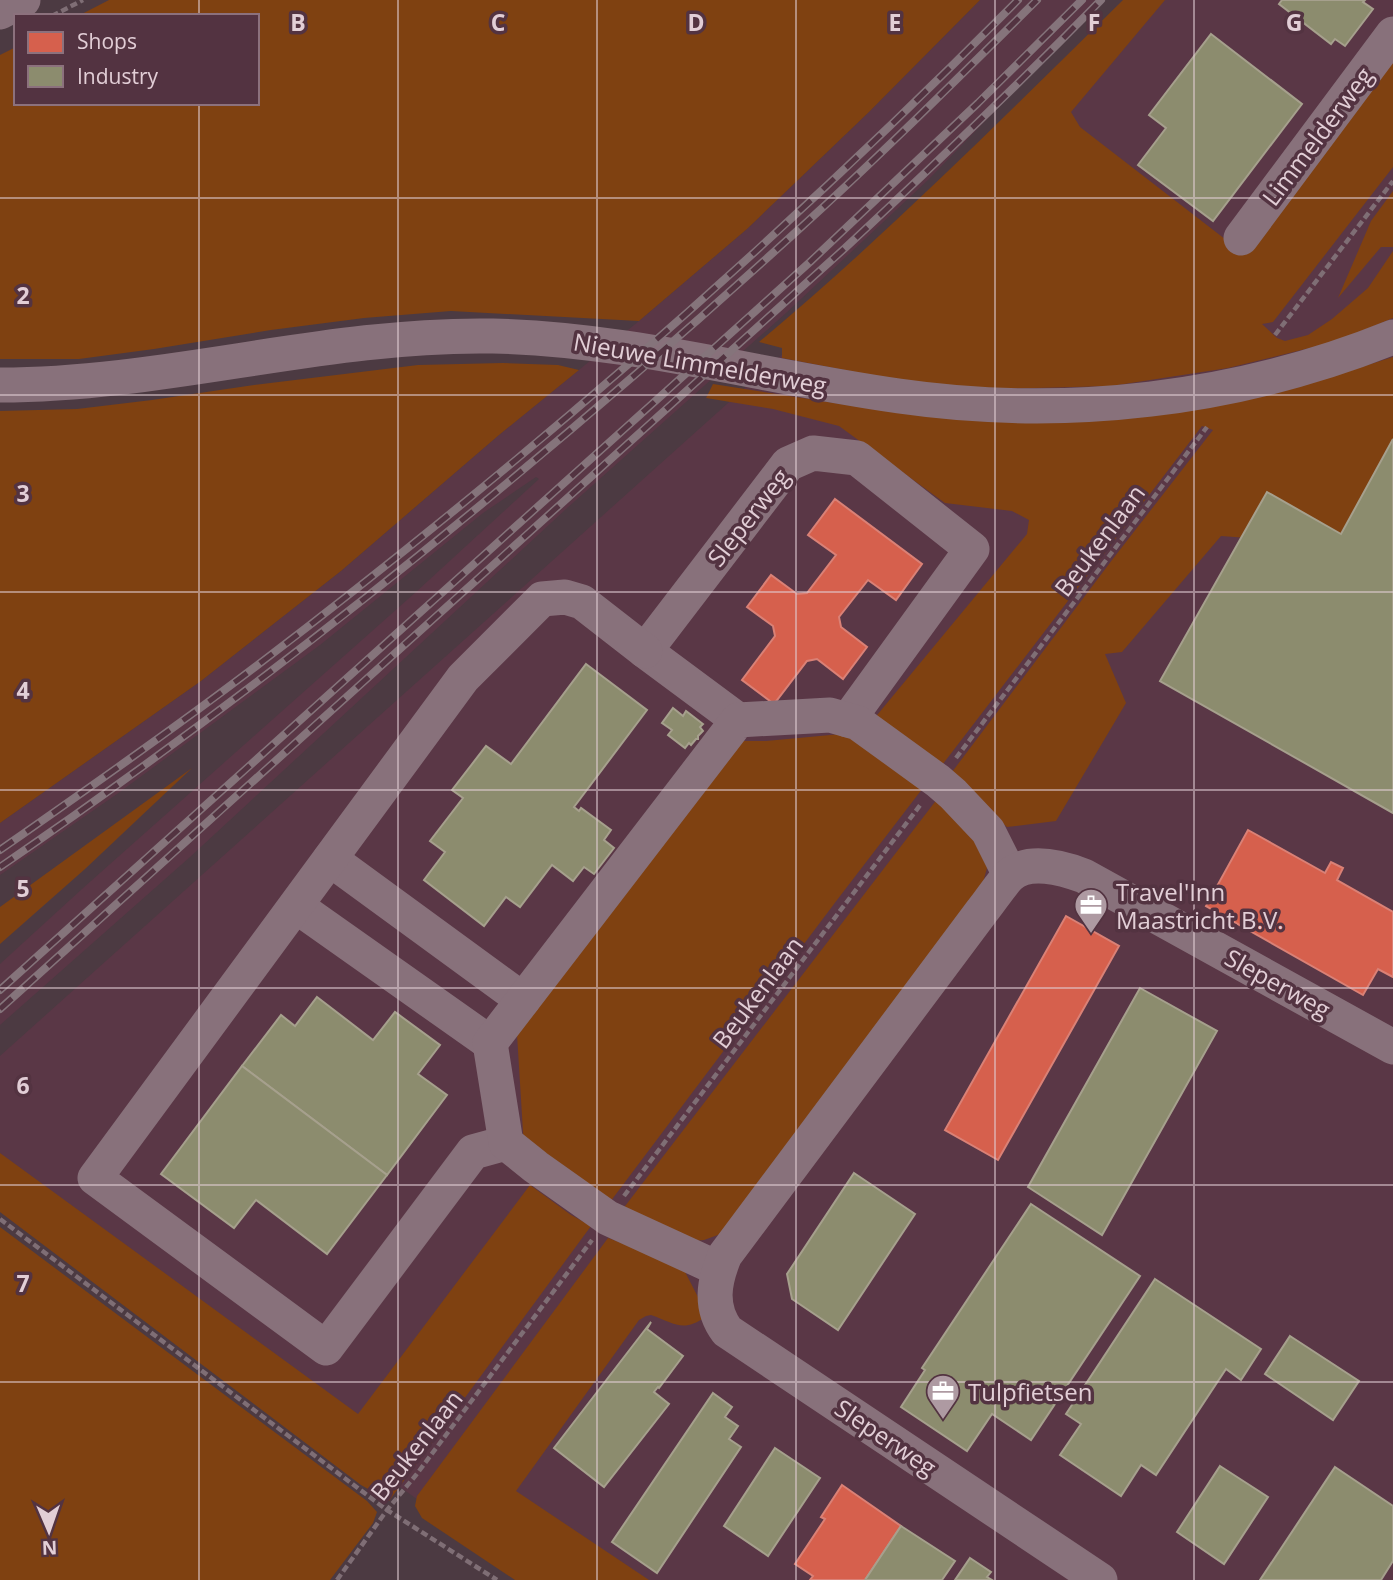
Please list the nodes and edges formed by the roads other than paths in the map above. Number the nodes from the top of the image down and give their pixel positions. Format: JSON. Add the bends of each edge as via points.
{"nodes":[{"id":1,"x":23,"y":0,"type":"edge"},
{"id":2,"x":0,"y":12,"type":"edge"},
{"id":3,"x":1393,"y":34,"type":"edge"},
{"id":4,"x":1241,"y":238,"type":"dead end"},
{"id":5,"x":1393,"y":337,"type":"edge"},
{"id":6,"x":0,"y":385,"type":"edge"},
{"id":7,"x":645,"y":651,"type":"junction"},
{"id":8,"x":738,"y":720,"type":"junction"},
{"id":9,"x":853,"y":722,"type":"junction"},
{"id":10,"x":330,"y":859,"type":"junction"},
{"id":11,"x":1010,"y":875,"type":"junction"},
{"id":12,"x":296,"y":906,"type":"junction"},
{"id":13,"x":523,"y":1000,"type":"junction"},
{"id":14,"x":490,"y":1043,"type":"junction"},
{"id":15,"x":1393,"y":1047,"type":"edge"},
{"id":16,"x":506,"y":1143,"type":"junction"},
{"id":17,"x":719,"y":1269,"type":"junction"},
{"id":18,"x":1100,"y":1580,"type":"edge"}],
"edges":[{"from":1,"to":2,"type":"street"},
{"from":3,"to":4,"type":"street","name":"Limmelderweg"},
{"from":5,"to":6,"type":"street","name":"Nieuwe Limmelderweg","via":[[1280,375],[1174,396],[1054,407],[959,403],[590,342],[489,336],[399,338],[110,378]]},
{"from":7,"to":8,"type":"street"},
{"from":7,"to":9,"type":"street","name":"Sleperweg","via":[[788,464],[813,453],[857,458],[972,549]]},
{"from":7,"to":10,"type":"street","via":[[582,602],[542,598],[463,678]]},
{"from":8,"to":9,"type":"street","via":[[830,715]]},
{"from":8,"to":13,"type":"street"},
{"from":9,"to":11,"type":"street","via":[[938,781],[988,831]]},
{"from":10,"to":12,"type":"street"},
{"from":10,"to":13,"type":"street"},
{"from":11,"to":15,"type":"street","name":"Sleperweg","via":[[1037,866],[1059,867],[1084,876]]},
{"from":11,"to":17,"type":"street","name":"Sleperweg"},
{"from":12,"to":14,"type":"street"},
{"from":12,"to":16,"type":"street","via":[[95,1178],[327,1348],[472,1152]]},
{"from":13,"to":14,"type":"street"},
{"from":14,"to":16,"type":"street"},
{"from":16,"to":17,"type":"street","via":[[608,1218]]},
{"from":17,"to":18,"type":"street","name":"Sleperweg","via":[[716,1307],[727,1331]]}]}
